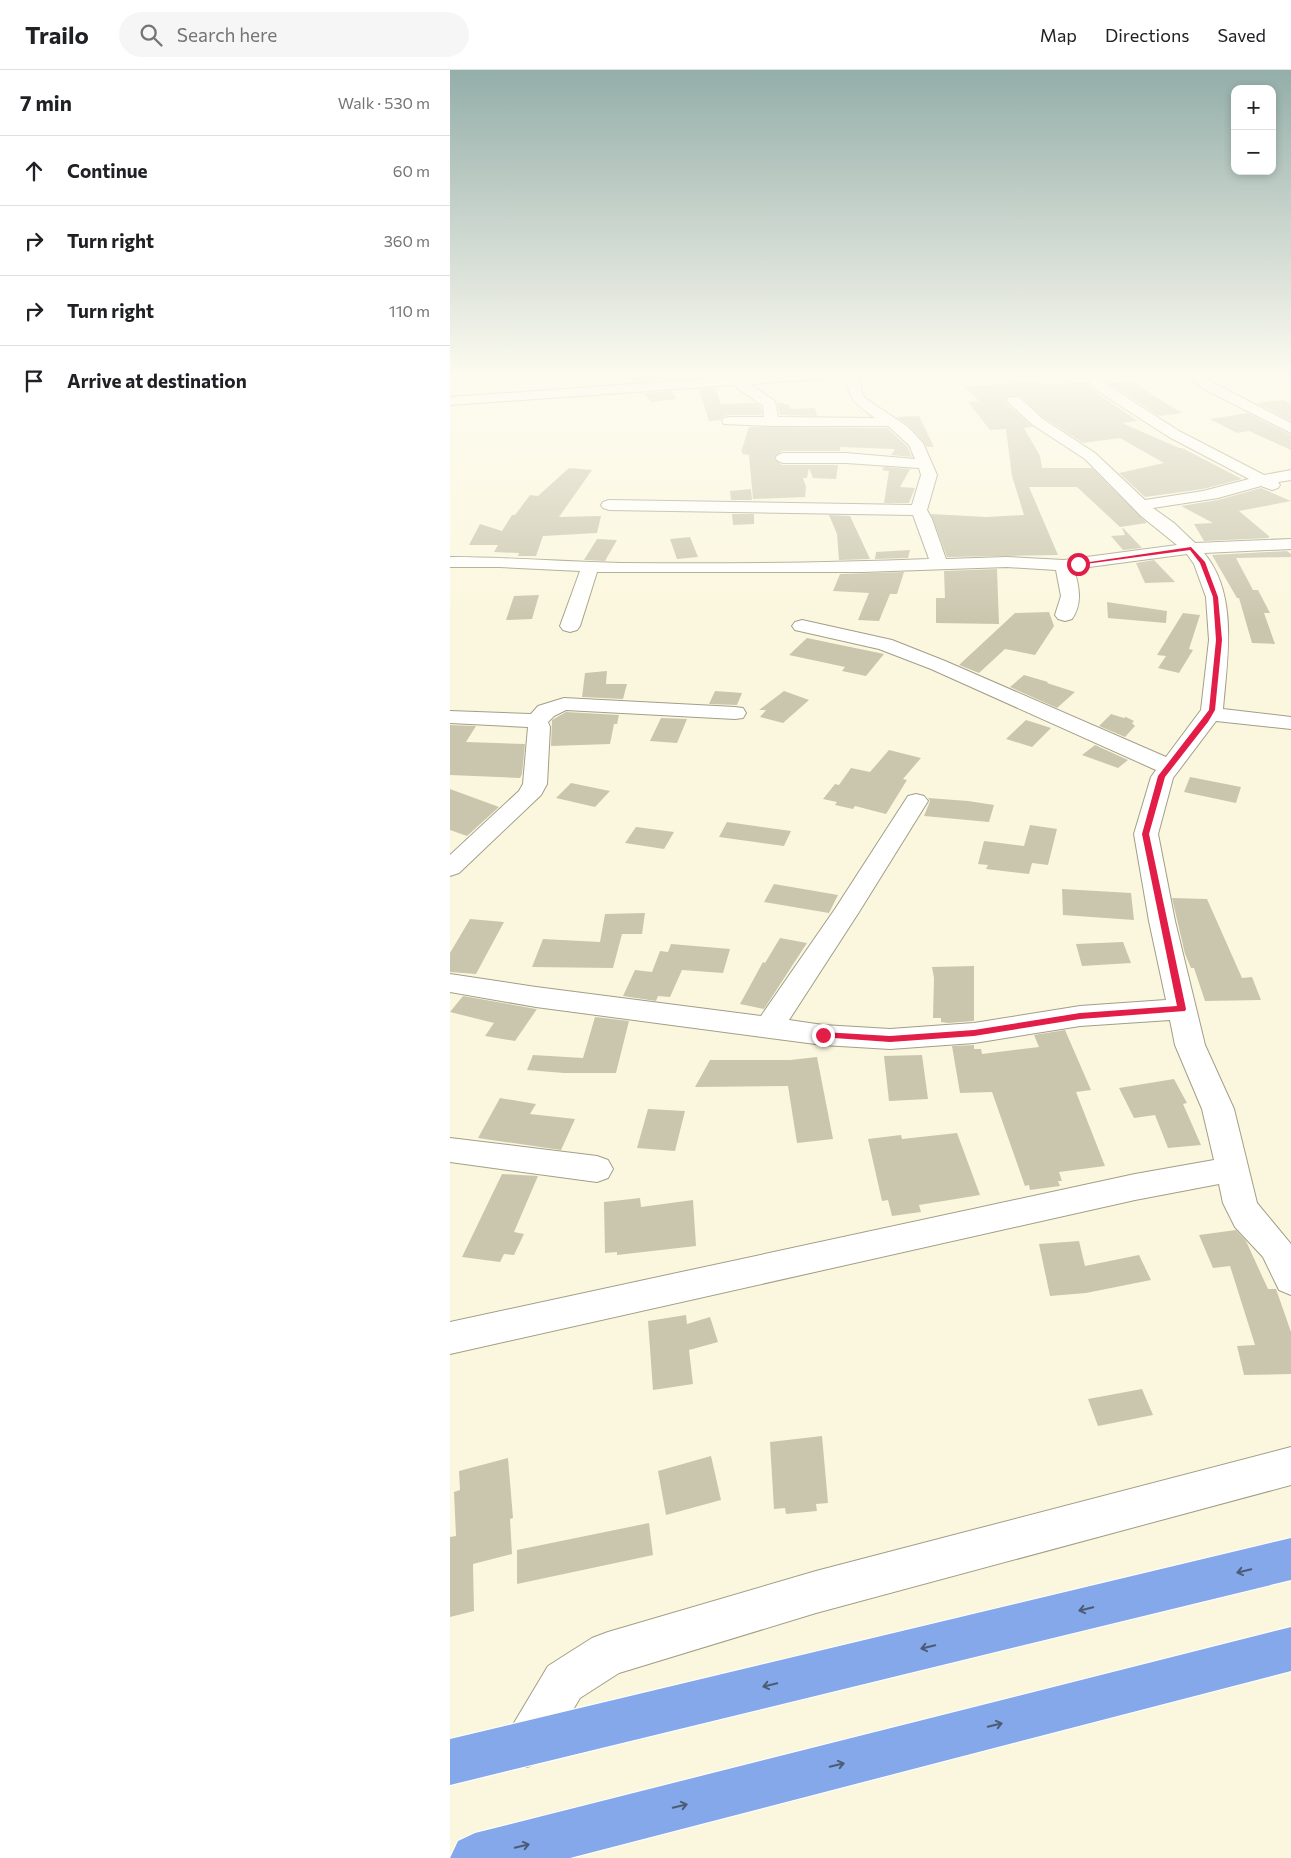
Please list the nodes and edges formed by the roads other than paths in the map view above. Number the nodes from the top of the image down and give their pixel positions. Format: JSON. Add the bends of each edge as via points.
{"nodes":[{"id":1,"x":920,"y":455,"type":"edge"},
{"id":2,"x":1089,"y":455,"type":"edge"},
{"id":3,"x":1215,"y":455,"type":"edge"},
{"id":4,"x":783,"y":458,"type":"dead end"},
{"id":5,"x":923,"y":464,"type":"junction"},
{"id":6,"x":1291,"y":475,"type":"edge"},
{"id":7,"x":1262,"y":480,"type":"junction"},
{"id":8,"x":1284,"y":491,"type":"dead end"},
{"id":9,"x":609,"y":505,"type":"dead end"},
{"id":10,"x":1141,"y":505,"type":"junction"},
{"id":11,"x":919,"y":510,"type":"junction"},
{"id":12,"x":1291,"y":544,"type":"edge"},
{"id":13,"x":1191,"y":548,"type":"junction"},
{"id":14,"x":450,"y":562,"type":"edge"},
{"id":15,"x":939,"y":564,"type":"junction"},
{"id":16,"x":1064,"y":565,"type":"junction"},
{"id":17,"x":590,"y":567,"type":"junction"},
{"id":18,"x":1065,"y":615,"type":"dead end"},
{"id":19,"x":570,"y":626,"type":"dead end"},
{"id":20,"x":802,"y":626,"type":"dead end"},
{"id":21,"x":735,"y":713,"type":"dead end"},
{"id":22,"x":1209,"y":714,"type":"junction"},
{"id":23,"x":450,"y":717,"type":"edge"},
{"id":24,"x":537,"y":721,"type":"junction"},
{"id":25,"x":1291,"y":723,"type":"edge"},
{"id":26,"x":1169,"y":767,"type":"junction"},
{"id":27,"x":916,"y":801,"type":"dead end"},
{"id":28,"x":450,"y":868,"type":"edge"},
{"id":29,"x":450,"y":983,"type":"edge"},
{"id":30,"x":1182,"y":1009,"type":"junction"},
{"id":31,"x":769,"y":1027,"type":"junction"},
{"id":32,"x":450,"y":1150,"type":"edge"},
{"id":33,"x":597,"y":1169,"type":"dead end"},
{"id":34,"x":1232,"y":1169,"type":"junction"},
{"id":35,"x":1291,"y":1280,"type":"edge"},
{"id":36,"x":450,"y":1338,"type":"edge"},
{"id":37,"x":1291,"y":1466,"type":"edge"},
{"id":38,"x":1291,"y":1560,"type":"edge"},
{"id":39,"x":1291,"y":1649,"type":"edge"},
{"id":40,"x":527,"y":1744,"type":"junction"},
{"id":41,"x":450,"y":1762,"type":"edge"},
{"id":42,"x":475,"y":1858,"type":"edge"}],
"edges":[{"from":1,"to":5,"type":"street"},
{"from":2,"to":10,"type":"street"},
{"from":3,"to":7,"type":"street"},
{"from":4,"to":5,"type":"street","via":[[846,458]]},
{"from":5,"to":11,"type":"street","via":[[928,475]]},
{"from":6,"to":7,"type":"street"},
{"from":7,"to":8,"type":"street"},
{"from":7,"to":10,"type":"street","via":[[1215,495]]},
{"from":9,"to":11,"type":"street"},
{"from":10,"to":13,"type":"street"},
{"from":11,"to":15,"type":"street"},
{"from":12,"to":13,"type":"street"},
{"from":13,"to":16,"type":"street"},
{"from":13,"to":22,"type":"street","via":[[1203,562],[1215,597],[1219,640]]},
{"from":14,"to":17,"type":"street"},
{"from":15,"to":16,"type":"street","via":[[1007,562]]},
{"from":15,"to":17,"type":"street"},
{"from":16,"to":18,"type":"street","via":[[1072,593]]},
{"from":17,"to":19,"type":"street"},
{"from":20,"to":26,"type":"street","via":[[885,644]]},
{"from":21,"to":24,"type":"street","via":[[564,704],[546,711]]},
{"from":22,"to":25,"type":"street"},
{"from":22,"to":26,"type":"street"},
{"from":23,"to":24,"type":"street"},
{"from":24,"to":28,"type":"street","via":[[535,784],[529,795]]},
{"from":26,"to":30,"type":"street","via":[[1162,776],[1146,834]]},
{"from":27,"to":31,"type":"street"},
{"from":29,"to":31,"type":"street","via":[[536,998]]},
{"from":30,"to":31,"type":"street","via":[[1080,1016],[974,1033],[890,1039],[823,1035]]},
{"from":30,"to":34,"type":"street","via":[[1190,1045],[1218,1110]]},
{"from":32,"to":33,"type":"street"},
{"from":34,"to":35,"type":"street","via":[[1240,1203],[1247,1217],[1276,1248]]},
{"from":34,"to":36,"type":"street","via":[[1135,1187]]},
{"from":37,"to":40,"type":"street","via":[[816,1592],[608,1654],[564,1682]]},
{"from":38,"to":40,"type":"highway","one_way":true},
{"from":42,"to":39,"type":"highway","one_way":true},
{"from":40,"to":41,"type":"highway"}]}
